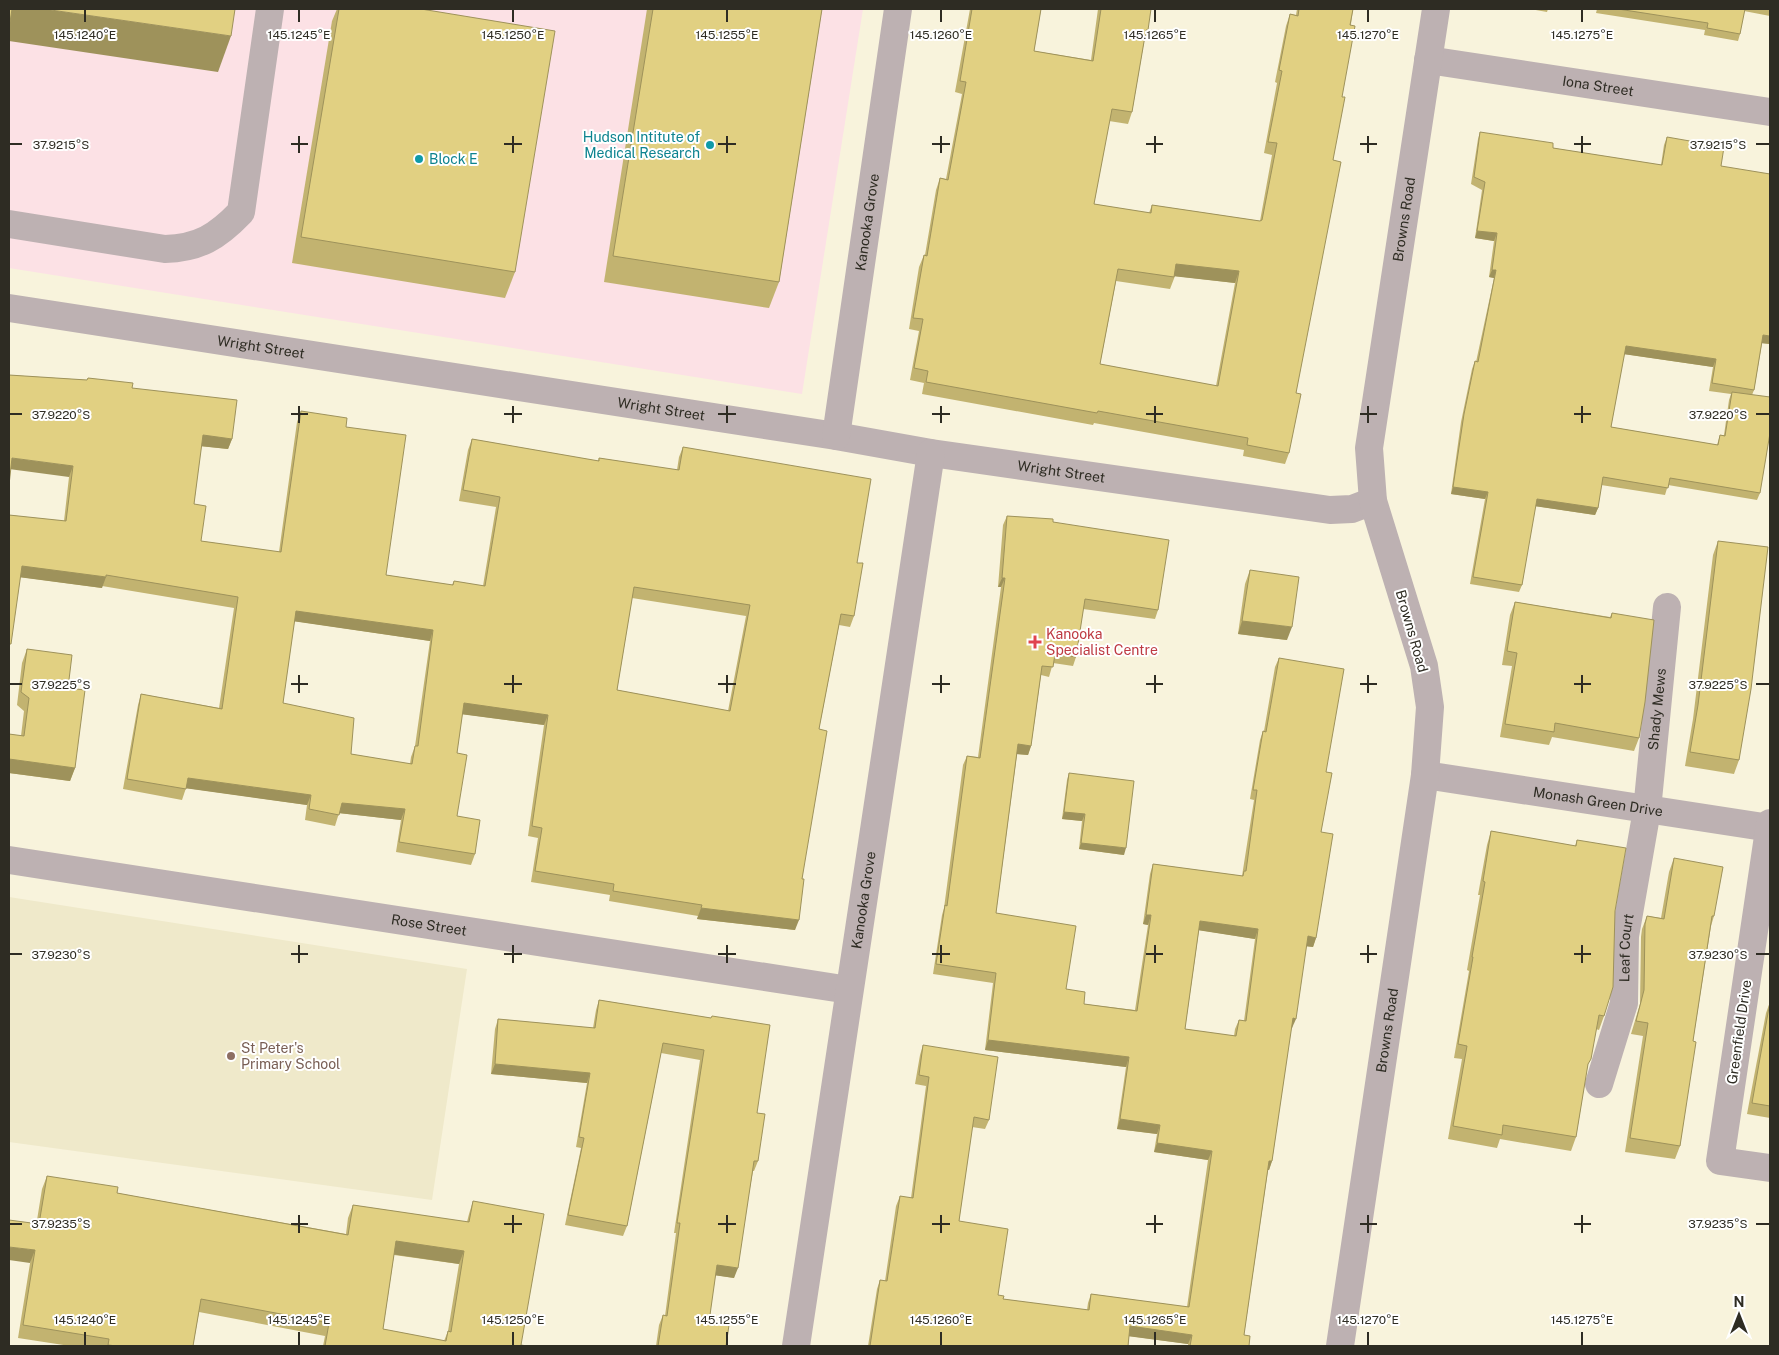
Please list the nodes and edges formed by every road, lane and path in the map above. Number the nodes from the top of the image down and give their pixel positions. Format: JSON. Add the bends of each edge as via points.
{"nodes":[{"id":1,"x":270,"y":9,"type":"edge"},
{"id":2,"x":898,"y":9,"type":"edge"},
{"id":3,"x":1436,"y":9,"type":"edge"},
{"id":4,"x":1428,"y":60,"type":"junction"},
{"id":5,"x":1770,"y":112,"type":"edge"},
{"id":6,"x":9,"y":224,"type":"edge"},
{"id":7,"x":9,"y":308,"type":"edge"},
{"id":8,"x":836,"y":436,"type":"junction"},
{"id":9,"x":931,"y":453,"type":"junction"},
{"id":10,"x":1373,"y":501,"type":"junction"},
{"id":11,"x":1667,"y":607,"type":"dead end"},
{"id":12,"x":1425,"y":775,"type":"junction"},
{"id":13,"x":1647,"y":810,"type":"junction"},
{"id":14,"x":1770,"y":824,"type":"edge"},
{"id":15,"x":1770,"y":828,"type":"edge"},
{"id":16,"x":9,"y":860,"type":"edge"},
{"id":17,"x":849,"y":990,"type":"junction"},
{"id":18,"x":1598,"y":1084,"type":"dead end"},
{"id":19,"x":1770,"y":1168,"type":"edge"},
{"id":20,"x":796,"y":1346,"type":"edge"},
{"id":21,"x":1340,"y":1346,"type":"edge"}],
"edges":[{"from":1,"to":6,"type":"street","via":[[241,212],[225,228],[198,245],[165,249]]},
{"from":2,"to":8,"type":"street","name":"Kanooka Grove"},
{"from":3,"to":4,"type":"street","name":"Browns Road"},
{"from":4,"to":5,"type":"street","name":"Iona Street"},
{"from":4,"to":10,"type":"street","name":"Browns Road","via":[[1369,448]]},
{"from":7,"to":8,"type":"street","name":"Wright Street"},
{"from":8,"to":9,"type":"street","name":"Wright Street"},
{"from":9,"to":10,"type":"street","name":"Wright Street","via":[[1330,510],[1352,509]]},
{"from":9,"to":17,"type":"street","name":"Kanooka Grove"},
{"from":10,"to":12,"type":"street","name":"Browns Road","via":[[1424,666],[1430,707]]},
{"from":11,"to":13,"type":"street","name":"Shady Mews"},
{"from":12,"to":13,"type":"street","name":"Monash Green Drive"},
{"from":12,"to":21,"type":"street","name":"Browns Road"},
{"from":13,"to":15,"type":"street","name":"Monash Green Drive"},
{"from":13,"to":18,"type":"street","name":"Leaf Court","via":[[1625,936],[1624,1003]]},
{"from":14,"to":15,"type":"street","name":"Greenfield Drive"},
{"from":15,"to":19,"type":"street","name":"Greenfield Drive","via":[[1720,1161]]},
{"from":16,"to":17,"type":"street","name":"Rose Street"},
{"from":17,"to":20,"type":"street","name":"Kanooka Grove"}]}
